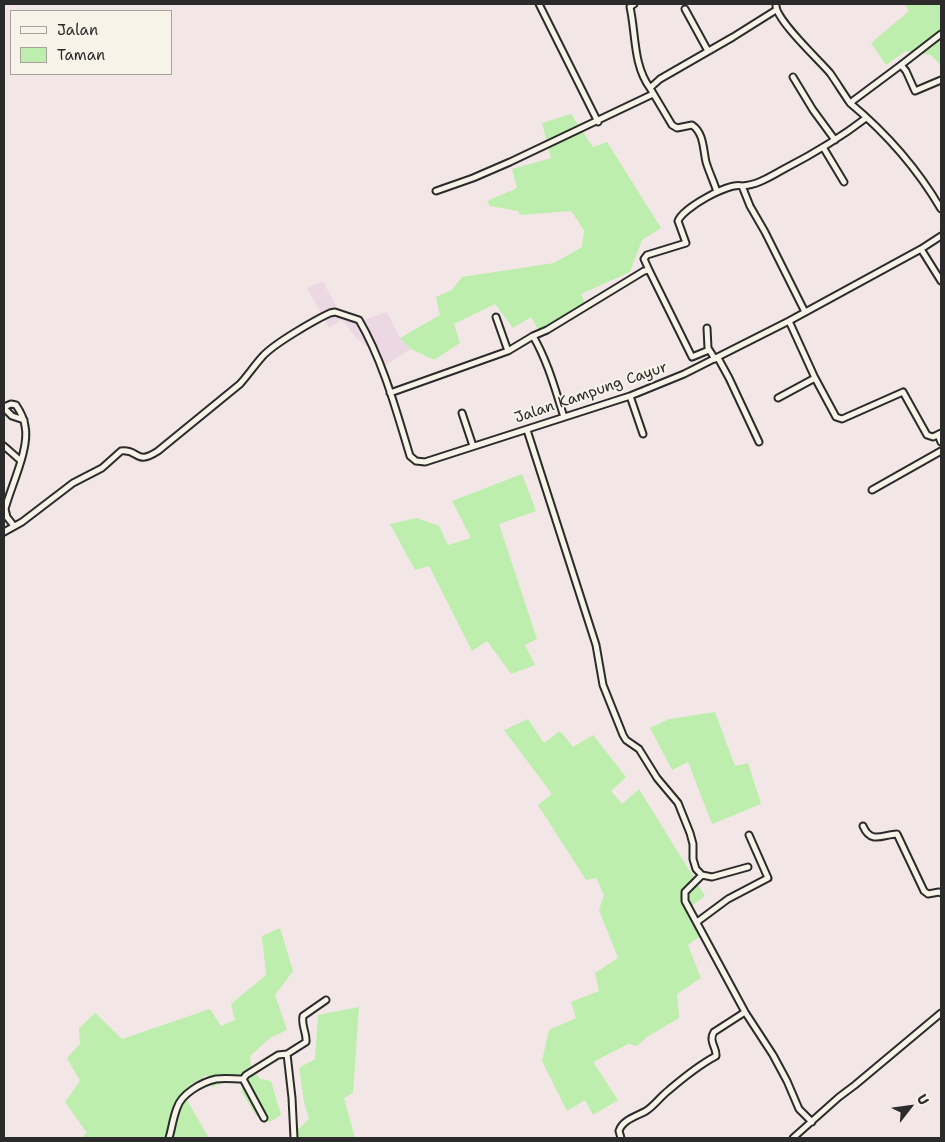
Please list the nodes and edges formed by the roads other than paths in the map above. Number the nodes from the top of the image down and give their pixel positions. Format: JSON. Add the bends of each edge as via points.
{"nodes":[{"id":1,"x":539,"y":4,"type":"edge"},
{"id":2,"x":634,"y":4,"type":"edge"},
{"id":3,"x":777,"y":6,"type":"edge"},
{"id":4,"x":685,"y":9,"type":"dead end"},
{"id":5,"x":941,"y":34,"type":"edge"},
{"id":6,"x":708,"y":51,"type":"junction"},
{"id":7,"x":901,"y":65,"type":"junction"},
{"id":8,"x":793,"y":77,"type":"dead end"},
{"id":9,"x":941,"y":80,"type":"edge"},
{"id":10,"x":650,"y":88,"type":"junction"},
{"id":11,"x":653,"y":94,"type":"junction"},
{"id":12,"x":850,"y":103,"type":"junction"},
{"id":13,"x":866,"y":118,"type":"junction"},
{"id":14,"x":598,"y":122,"type":"junction"},
{"id":15,"x":835,"y":140,"type":"junction"},
{"id":16,"x":823,"y":147,"type":"junction"},
{"id":17,"x":844,"y":182,"type":"dead end"},
{"id":18,"x":742,"y":186,"type":"junction"},
{"id":19,"x":436,"y":191,"type":"dead end"},
{"id":20,"x":717,"y":192,"type":"junction"},
{"id":21,"x":941,"y":209,"type":"edge"},
{"id":22,"x":941,"y":236,"type":"edge"},
{"id":23,"x":921,"y":249,"type":"junction"},
{"id":24,"x":649,"y":270,"type":"junction"},
{"id":25,"x":941,"y":281,"type":"edge"},
{"id":26,"x":804,"y":312,"type":"junction"},
{"id":27,"x":496,"y":317,"type":"dead end"},
{"id":28,"x":789,"y":320,"type":"junction"},
{"id":29,"x":707,"y":328,"type":"dead end"},
{"id":30,"x":533,"y":336,"type":"junction"},
{"id":31,"x":709,"y":350,"type":"junction"},
{"id":32,"x":508,"y":351,"type":"junction"},
{"id":33,"x":716,"y":359,"type":"junction"},
{"id":34,"x":815,"y":378,"type":"junction"},
{"id":35,"x":390,"y":393,"type":"junction"},
{"id":36,"x":630,"y":396,"type":"junction"},
{"id":37,"x":778,"y":398,"type":"dead end"},
{"id":38,"x":4,"y":408,"type":"edge"},
{"id":39,"x":462,"y":413,"type":"dead end"},
{"id":40,"x":564,"y":417,"type":"junction"},
{"id":41,"x":24,"y":420,"type":"junction"},
{"id":42,"x":527,"y":430,"type":"junction"},
{"id":43,"x":643,"y":434,"type":"dead end"},
{"id":44,"x":939,"y":434,"type":"edge"},
{"id":45,"x":759,"y":442,"type":"dead end"},
{"id":46,"x":941,"y":442,"type":"edge"},
{"id":47,"x":4,"y":446,"type":"edge"},
{"id":48,"x":473,"y":446,"type":"junction"},
{"id":49,"x":941,"y":451,"type":"edge"},
{"id":50,"x":21,"y":461,"type":"junction"},
{"id":51,"x":872,"y":490,"type":"dead end"},
{"id":52,"x":14,"y":526,"type":"junction"},
{"id":53,"x":4,"y":532,"type":"edge"},
{"id":54,"x":864,"y":826,"type":"dead end"},
{"id":55,"x":749,"y":835,"type":"dead end"},
{"id":56,"x":748,"y":867,"type":"dead end"},
{"id":57,"x":702,"y":875,"type":"junction"},
{"id":58,"x":941,"y":893,"type":"edge"},
{"id":59,"x":697,"y":922,"type":"junction"},
{"id":60,"x":326,"y":1000,"type":"dead end"},
{"id":61,"x":745,"y":1012,"type":"junction"},
{"id":62,"x":941,"y":1014,"type":"edge"},
{"id":63,"x":286,"y":1054,"type":"junction"},
{"id":64,"x":243,"y":1079,"type":"junction"},
{"id":65,"x":264,"y":1118,"type":"dead end"},
{"id":66,"x":808,"y":1119,"type":"junction"},
{"id":67,"x":169,"y":1138,"type":"edge"},
{"id":68,"x":294,"y":1138,"type":"edge"},
{"id":69,"x":621,"y":1138,"type":"edge"},
{"id":70,"x":793,"y":1138,"type":"edge"}],
"edges":[{"from":1,"to":14,"type":"street"},
{"from":2,"to":10,"type":"street","via":[[630,7],[638,64]]},
{"from":3,"to":6,"type":"street"},
{"from":3,"to":12,"type":"street","via":[[789,27],[830,74]]},
{"from":4,"to":6,"type":"street"},
{"from":5,"to":7,"type":"street"},
{"from":6,"to":10,"type":"street","via":[[660,78]]},
{"from":7,"to":9,"type":"street","via":[[915,91]]},
{"from":7,"to":12,"type":"street"},
{"from":8,"to":15,"type":"street"},
{"from":10,"to":11,"type":"street"},
{"from":11,"to":14,"type":"street"},
{"from":11,"to":20,"type":"street","via":[[675,127],[689,125],[697,129]]},
{"from":12,"to":13,"type":"street"},
{"from":13,"to":15,"type":"street"},
{"from":13,"to":21,"type":"street","via":[[908,159]]},
{"from":14,"to":19,"type":"street","via":[[473,178]]},
{"from":15,"to":16,"type":"street"},
{"from":16,"to":17,"type":"street"},
{"from":16,"to":18,"type":"street","via":[[758,183]]},
{"from":18,"to":20,"type":"street"},
{"from":18,"to":26,"type":"street"},
{"from":20,"to":24,"type":"street","via":[[679,217],[678,226],[686,243],[647,255],[644,259]]},
{"from":22,"to":23,"type":"street","name":"Jalan Kampung Cayur"},
{"from":23,"to":25,"type":"street"},
{"from":23,"to":26,"type":"street","name":"Jalan Kampung Cayur"},
{"from":24,"to":30,"type":"street"},
{"from":24,"to":31,"type":"street","via":[[692,357]]},
{"from":26,"to":28,"type":"street","name":"Jalan Kampung Cayur"},
{"from":27,"to":32,"type":"street"},
{"from":28,"to":33,"type":"street","name":"Jalan Kampung Cayur"},
{"from":28,"to":34,"type":"street"},
{"from":29,"to":31,"type":"street"},
{"from":30,"to":32,"type":"street"},
{"from":30,"to":40,"type":"street"},
{"from":31,"to":33,"type":"street"},
{"from":32,"to":35,"type":"street"},
{"from":33,"to":36,"type":"street","name":"Jalan Kampung Cayur"},
{"from":33,"to":45,"type":"street","via":[[729,378]]},
{"from":34,"to":37,"type":"street"},
{"from":34,"to":44,"type":"street","via":[[838,419],[903,392],[927,435]]},
{"from":35,"to":48,"type":"street","name":"Jalan Kampung Cayur","via":[[410,456],[416,461],[425,462]]},
{"from":35,"to":52,"type":"street","via":[[359,320],[334,312],[328,314],[273,347],[240,384],[150,456],[140,458],[121,451],[102,468],[73,483]]},
{"from":36,"to":40,"type":"street","name":"Jalan Kampung Cayur"},
{"from":36,"to":43,"type":"street"},
{"from":38,"to":41,"type":"street","via":[[12,416]]},
{"from":38,"to":41,"type":"street","via":[[16,405]]},
{"from":39,"to":48,"type":"street"},
{"from":40,"to":42,"type":"street","name":"Jalan Kampung Cayur"},
{"from":41,"to":50,"type":"street","via":[[26,434]]},
{"from":42,"to":48,"type":"street","name":"Jalan Kampung Cayur"},
{"from":42,"to":57,"type":"street","via":[[596,644],[603,685],[617,721],[626,740],[638,749],[678,804],[692,840],[694,864]]},
{"from":44,"to":46,"type":"street"},
{"from":47,"to":50,"type":"street"},
{"from":49,"to":51,"type":"street"},
{"from":50,"to":52,"type":"street","via":[[4,510]]},
{"from":52,"to":53,"type":"street"},
{"from":54,"to":58,"type":"street","via":[[867,833],[879,838],[897,834],[924,891],[928,894]]},
{"from":55,"to":59,"type":"street","via":[[768,878],[728,899]]},
{"from":56,"to":57,"type":"street","via":[[720,876]]},
{"from":57,"to":59,"type":"street","via":[[684,893]]},
{"from":59,"to":61,"type":"street"},
{"from":60,"to":63,"type":"street","via":[[303,1016],[306,1042]]},
{"from":61,"to":66,"type":"street","via":[[790,1085],[799,1109]]},
{"from":61,"to":69,"type":"street","via":[[714,1032],[711,1040],[716,1056],[698,1066],[652,1107],[622,1124],[618,1131]]},
{"from":62,"to":66,"type":"street","via":[[856,1085]]},
{"from":63,"to":64,"type":"street","via":[[278,1055]]},
{"from":63,"to":68,"type":"street"},
{"from":64,"to":65,"type":"street"},
{"from":64,"to":67,"type":"street","via":[[209,1081],[186,1095],[177,1108]]},
{"from":66,"to":70,"type":"street"}]}
